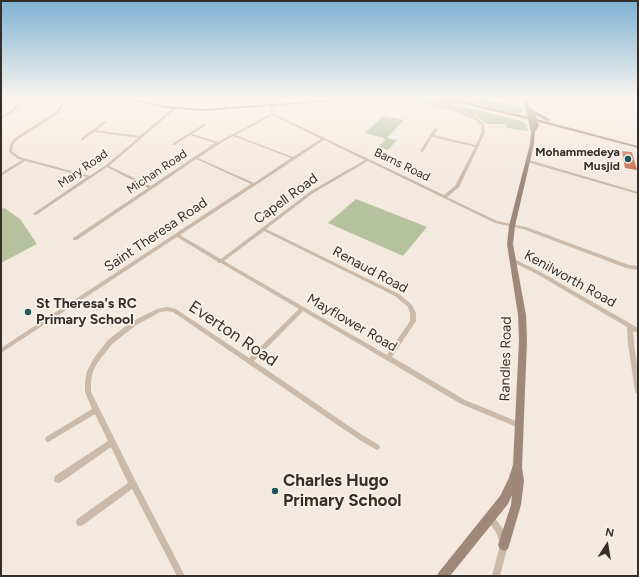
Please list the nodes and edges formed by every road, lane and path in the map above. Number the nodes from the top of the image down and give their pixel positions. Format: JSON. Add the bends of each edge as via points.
{"nodes":[{"id":1,"x":37,"y":126,"type":"edge"},
{"id":2,"x":100,"y":126,"type":"edge"},
{"id":3,"x":154,"y":126,"type":"edge"},
{"id":4,"x":202,"y":126,"type":"edge"},
{"id":5,"x":250,"y":126,"type":"edge"},
{"id":6,"x":298,"y":126,"type":"edge"},
{"id":7,"x":484,"y":126,"type":"edge"},
{"id":8,"x":534,"y":126,"type":"edge"},
{"id":9,"x":551,"y":126,"type":"joint"},
{"id":10,"x":560,"y":126,"type":"edge"},
{"id":11,"x":566,"y":127,"type":"joint"},
{"id":12,"x":436,"y":129,"type":"dead end"},
{"id":13,"x":534,"y":130,"type":"junction"},
{"id":14,"x":575,"y":130,"type":"junction"},
{"id":15,"x":94,"y":131,"type":"junction"},
{"id":16,"x":189,"y":134,"type":"junction"},
{"id":17,"x":232,"y":135,"type":"junction"},
{"id":18,"x":432,"y":136,"type":"junction"},
{"id":19,"x":141,"y":137,"type":"junction"},
{"id":20,"x":324,"y":138,"type":"junction"},
{"id":21,"x":82,"y":139,"type":"dead end"},
{"id":22,"x":218,"y":142,"type":"junction"},
{"id":23,"x":174,"y":144,"type":"dead end"},
{"id":24,"x":477,"y":146,"type":"junction"},
{"id":25,"x":638,"y":147,"type":"edge"},
{"id":26,"x":422,"y":151,"type":"dead end"},
{"id":27,"x":196,"y":158,"type":"junction"},
{"id":28,"x":293,"y":158,"type":"junction"},
{"id":29,"x":24,"y":160,"type":"junction"},
{"id":30,"x":368,"y":160,"type":"junction"},
{"id":31,"x":528,"y":161,"type":"junction"},
{"id":32,"x":107,"y":166,"type":"junction"},
{"id":33,"x":1,"y":175,"type":"edge"},
{"id":34,"x":90,"y":177,"type":"junction"},
{"id":35,"x":254,"y":184,"type":"junction"},
{"id":36,"x":151,"y":188,"type":"junction"},
{"id":37,"x":638,"y":194,"type":"edge"},
{"id":38,"x":444,"y":197,"type":"junction"},
{"id":39,"x":35,"y":214,"type":"dead end"},
{"id":40,"x":512,"y":226,"type":"junction"},
{"id":41,"x":263,"y":229,"type":"junction"},
{"id":42,"x":176,"y":235,"type":"junction"},
{"id":43,"x":75,"y":239,"type":"dead end"},
{"id":44,"x":512,"y":260,"type":"junction"},
{"id":45,"x":220,"y":262,"type":"junction"},
{"id":46,"x":638,"y":268,"type":"edge"},
{"id":47,"x":302,"y":309,"type":"junction"},
{"id":48,"x":630,"y":326,"type":"junction"},
{"id":49,"x":638,"y":331,"type":"edge"},
{"id":50,"x":1,"y":351,"type":"edge"},
{"id":51,"x":388,"y":358,"type":"junction"},
{"id":52,"x":250,"y":361,"type":"junction"},
{"id":53,"x":638,"y":391,"type":"edge"},
{"id":54,"x":96,"y":410,"type":"junction"},
{"id":55,"x":519,"y":425,"type":"junction"},
{"id":56,"x":48,"y":439,"type":"dead end"},
{"id":57,"x":112,"y":442,"type":"junction"},
{"id":58,"x":377,"y":447,"type":"dead end"},
{"id":59,"x":518,"y":465,"type":"junction"},
{"id":60,"x":58,"y":479,"type":"dead end"},
{"id":61,"x":133,"y":484,"type":"junction"},
{"id":62,"x":488,"y":517,"type":"junction"},
{"id":63,"x":80,"y":522,"type":"dead end"},
{"id":64,"x":504,"y":545,"type":"junction"},
{"id":65,"x":182,"y":576,"type":"edge"},
{"id":66,"x":443,"y":576,"type":"edge"},
{"id":67,"x":496,"y":576,"type":"edge"}],
"edges":[{"from":1,"to":29,"type":"street","via":[[11,145],[11,152]]},
{"from":2,"to":15,"type":"street"},
{"from":3,"to":19,"type":"street","name":"Mary Road"},
{"from":4,"to":16,"type":"street"},
{"from":5,"to":17,"type":"street","name":"Michan Road"},
{"from":6,"to":20,"type":"street","name":"Barns Road"},
{"from":7,"to":24,"type":"street"},
{"from":8,"to":13,"type":"street","name":"Randles Road"},
{"from":9,"to":13,"type":"street"},
{"from":9,"to":14,"type":"street"},
{"from":10,"to":11,"type":"street"},
{"from":11,"to":14,"type":"street"},
{"from":12,"to":18,"type":"street"},
{"from":13,"to":31,"type":"street","name":"Randles Road"},
{"from":14,"to":25,"type":"street"},
{"from":15,"to":19,"type":"street"},
{"from":15,"to":21,"type":"street"},
{"from":16,"to":22,"type":"street"},
{"from":16,"to":23,"type":"street"},
{"from":17,"to":22,"type":"street","name":"Michan Road"},
{"from":17,"to":28,"type":"street"},
{"from":18,"to":24,"type":"street"},
{"from":18,"to":26,"type":"street"},
{"from":19,"to":32,"type":"street","name":"Mary Road"},
{"from":20,"to":28,"type":"street","name":"Saint Theresa Road"},
{"from":20,"to":30,"type":"street","name":"Barns Road"},
{"from":22,"to":27,"type":"street","name":"Michan Road"},
{"from":24,"to":38,"type":"street","via":[[457,187]]},
{"from":27,"to":35,"type":"street"},
{"from":27,"to":36,"type":"street","name":"Michan Road"},
{"from":28,"to":35,"type":"street","name":"Saint Theresa Road"},
{"from":29,"to":33,"type":"street"},
{"from":29,"to":34,"type":"street"},
{"from":30,"to":38,"type":"street","name":"Barns Road"},
{"from":30,"to":41,"type":"street","name":"Capell Road","via":[[312,192]]},
{"from":31,"to":37,"type":"street"},
{"from":31,"to":40,"type":"street","name":"Randles Road"},
{"from":32,"to":34,"type":"street","name":"Mary Road"},
{"from":32,"to":36,"type":"street"},
{"from":34,"to":39,"type":"street","name":"Mary Road"},
{"from":35,"to":42,"type":"street","name":"Saint Theresa Road"},
{"from":36,"to":43,"type":"street","name":"Michan Road"},
{"from":38,"to":40,"type":"street","name":"Barns Road","via":[[496,222]]},
{"from":40,"to":44,"type":"street","name":"Randles Road"},
{"from":40,"to":46,"type":"street","name":"Barns Road","via":[[628,267]]},
{"from":41,"to":45,"type":"street","name":"Capell Road"},
{"from":41,"to":51,"type":"street","name":"Renaud Road","via":[[397,295],[410,306],[413,321]]},
{"from":42,"to":45,"type":"street","name":"Mayflower Road"},
{"from":42,"to":50,"type":"street","name":"Saint Theresa Road"},
{"from":44,"to":48,"type":"street","name":"Kenilworth Road"},
{"from":44,"to":55,"type":"street","name":"Randles Road","via":[[523,340]]},
{"from":45,"to":47,"type":"street","name":"Mayflower Road"},
{"from":47,"to":51,"type":"street","name":"Mayflower Road"},
{"from":47,"to":52,"type":"street"},
{"from":48,"to":49,"type":"street","name":"Kenilworth Road"},
{"from":48,"to":53,"type":"street","via":[[630,344]]},
{"from":51,"to":55,"type":"street","name":"Mayflower Road","via":[[463,402]]},
{"from":52,"to":54,"type":"street","name":"Everton Road","via":[[181,314],[167,309],[159,310],[121,332],[96,360],[90,371],[88,392]]},
{"from":52,"to":58,"type":"street","name":"Everton Road","via":[[360,438]]},
{"from":54,"to":56,"type":"street"},
{"from":54,"to":57,"type":"street","name":"Everton Road"},
{"from":55,"to":59,"type":"street","name":"Randles Road"},
{"from":57,"to":60,"type":"street"},
{"from":57,"to":61,"type":"street","name":"Everton Road"},
{"from":59,"to":62,"type":"street","name":"Randles Road","via":[[509,491]]},
{"from":59,"to":64,"type":"street","via":[[518,495]]},
{"from":61,"to":63,"type":"street"},
{"from":61,"to":65,"type":"street","name":"Everton Road"},
{"from":62,"to":64,"type":"street","via":[[500,532]]},
{"from":62,"to":66,"type":"street","name":"Randles Road"},
{"from":64,"to":67,"type":"street"}]}
